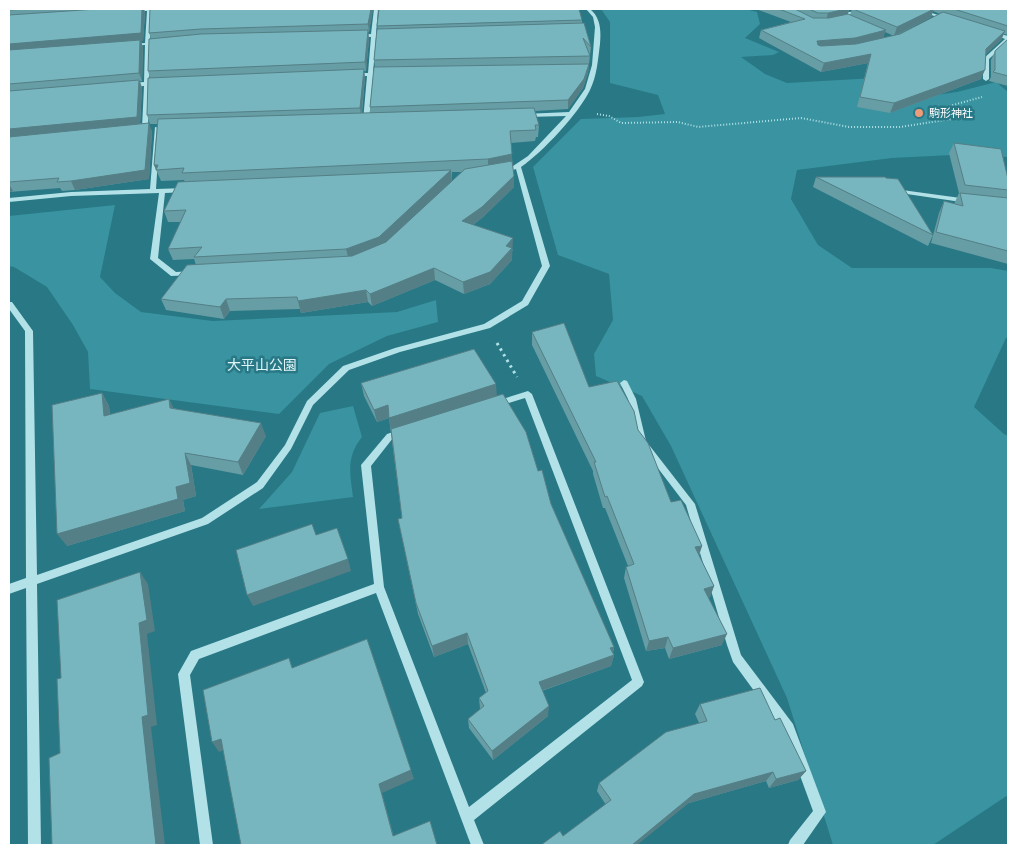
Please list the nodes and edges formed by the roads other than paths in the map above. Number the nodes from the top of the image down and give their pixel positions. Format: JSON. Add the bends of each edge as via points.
{"nodes":[{"id":1,"x":151,"y":9,"type":"edge"},
{"id":2,"x":376,"y":9,"type":"edge"},
{"id":3,"x":588,"y":9,"type":"edge"},
{"id":4,"x":831,"y":9,"type":"edge"},
{"id":5,"x":861,"y":9,"type":"edge"},
{"id":6,"x":916,"y":9,"type":"edge"},
{"id":7,"x":131,"y":10,"type":"edge"},
{"id":8,"x":940,"y":16,"type":"junction"},
{"id":9,"x":933,"y":20,"type":"edge"},
{"id":10,"x":957,"y":22,"type":"edge"},
{"id":11,"x":588,"y":29,"type":"edge"},
{"id":12,"x":597,"y":29,"type":"junction"},
{"id":13,"x":982,"y":30,"type":"edge"},
{"id":14,"x":373,"y":35,"type":"junction"},
{"id":15,"x":392,"y":35,"type":"edge"},
{"id":16,"x":355,"y":36,"type":"edge"},
{"id":17,"x":1008,"y":38,"type":"edge"},
{"id":18,"x":166,"y":42,"type":"edge"},
{"id":19,"x":148,"y":43,"type":"junction"},
{"id":20,"x":128,"y":45,"type":"edge"},
{"id":21,"x":584,"y":69,"type":"edge"},
{"id":22,"x":594,"y":69,"type":"junction"},
{"id":23,"x":370,"y":74,"type":"junction"},
{"id":24,"x":390,"y":74,"type":"edge"},
{"id":25,"x":350,"y":75,"type":"edge"},
{"id":26,"x":986,"y":79,"type":"edge"},
{"id":27,"x":165,"y":83,"type":"edge"},
{"id":28,"x":145,"y":84,"type":"junction"},
{"id":29,"x":126,"y":85,"type":"edge"},
{"id":30,"x":569,"y":114,"type":"junction"},
{"id":31,"x":521,"y":116,"type":"edge"},
{"id":32,"x":356,"y":121,"type":"edge"},
{"id":33,"x":366,"y":121,"type":"junction"},
{"id":34,"x":375,"y":121,"type":"edge"},
{"id":35,"x":145,"y":128,"type":"junction"},
{"id":36,"x":157,"y":128,"type":"junction"},
{"id":37,"x":167,"y":128,"type":"edge"},
{"id":38,"x":136,"y":129,"type":"edge"},
{"id":39,"x":514,"y":168,"type":"joint"},
{"id":40,"x":191,"y":190,"type":"edge"},
{"id":41,"x":153,"y":191,"type":"junction"},
{"id":42,"x":162,"y":191,"type":"junction"},
{"id":43,"x":902,"y":192,"type":"edge"},
{"id":44,"x":9,"y":200,"type":"edge"},
{"id":45,"x":979,"y":202,"type":"edge"},
{"id":46,"x":204,"y":272,"type":"edge"},
{"id":47,"x":9,"y":304,"type":"edge"},
{"id":48,"x":624,"y":383,"type":"dead end"},
{"id":49,"x":482,"y":408,"type":"edge"},
{"id":50,"x":417,"y":428,"type":"edge"},
{"id":51,"x":32,"y":582,"type":"junction"},
{"id":52,"x":379,"y":587,"type":"junction"},
{"id":53,"x":9,"y":589,"type":"edge"},
{"id":54,"x":467,"y":816,"type":"junction"},
{"id":55,"x":34,"y":845,"type":"edge"},
{"id":56,"x":206,"y":845,"type":"edge"},
{"id":57,"x":478,"y":845,"type":"edge"},
{"id":58,"x":795,"y":845,"type":"edge"}],
"edges":[{"from":1,"to":7,"type":"street"},
{"from":1,"to":19,"type":"street"},
{"from":2,"to":14,"type":"street"},
{"from":3,"to":12,"type":"street","via":[[597,20]]},
{"from":4,"to":5,"type":"street","via":[[849,14]]},
{"from":6,"to":8,"type":"street"},
{"from":8,"to":9,"type":"street"},
{"from":8,"to":10,"type":"street"},
{"from":11,"to":12,"type":"street"},
{"from":12,"to":22,"type":"street"},
{"from":13,"to":17,"type":"street"},
{"from":14,"to":15,"type":"street"},
{"from":14,"to":16,"type":"street"},
{"from":14,"to":23,"type":"street"},
{"from":17,"to":26,"type":"street","via":[[986,59]]},
{"from":18,"to":19,"type":"street"},
{"from":19,"to":20,"type":"street"},
{"from":19,"to":28,"type":"street"},
{"from":21,"to":22,"type":"street"},
{"from":22,"to":30,"type":"street","via":[[588,90]]},
{"from":23,"to":24,"type":"street"},
{"from":23,"to":25,"type":"street"},
{"from":23,"to":33,"type":"street"},
{"from":27,"to":28,"type":"street"},
{"from":28,"to":29,"type":"street"},
{"from":28,"to":35,"type":"street"},
{"from":30,"to":31,"type":"street"},
{"from":30,"to":39,"type":"street","via":[[531,157]]},
{"from":32,"to":33,"type":"street"},
{"from":33,"to":34,"type":"street"},
{"from":35,"to":36,"type":"street"},
{"from":35,"to":38,"type":"street"},
{"from":36,"to":37,"type":"street"},
{"from":36,"to":41,"type":"street"},
{"from":39,"to":51,"type":"street","via":[[546,266],[525,303],[487,326],[346,368],[310,403],[288,447],[260,485],[206,521]]},
{"from":40,"to":42,"type":"street"},
{"from":41,"to":42,"type":"street"},
{"from":41,"to":44,"type":"street"},
{"from":42,"to":46,"type":"street","via":[[154,259],[174,274]]},
{"from":43,"to":45,"type":"street"},
{"from":47,"to":51,"type":"street","via":[[28,331]]},
{"from":48,"to":58,"type":"street","via":[[632,398],[642,442],[690,504],[737,658],[790,728],[820,812]]},
{"from":49,"to":54,"type":"street","via":[[528,394],[638,682]]},
{"from":50,"to":52,"type":"street","via":[[390,436],[366,465]]},
{"from":51,"to":53,"type":"street"},
{"from":51,"to":55,"type":"street"},
{"from":52,"to":54,"type":"street"},
{"from":52,"to":56,"type":"street","via":[[195,655],[184,674]]},
{"from":54,"to":57,"type":"street"}]}
